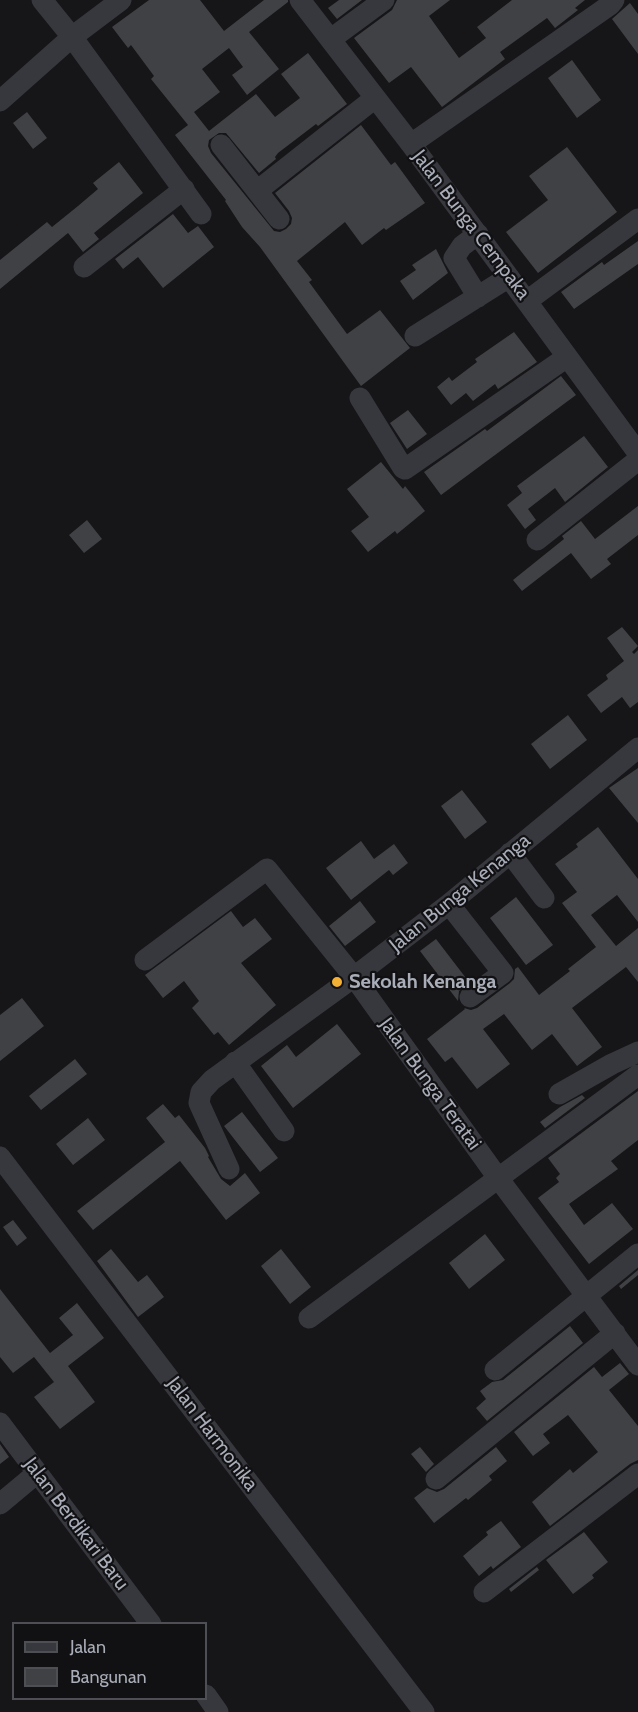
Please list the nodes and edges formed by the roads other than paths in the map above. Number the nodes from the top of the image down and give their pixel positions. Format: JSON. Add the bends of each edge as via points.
{"nodes":[{"id":1,"x":42,"y":0,"type":"edge"},
{"id":2,"x":121,"y":0,"type":"edge"},
{"id":3,"x":300,"y":0,"type":"edge"},
{"id":4,"x":384,"y":0,"type":"edge"},
{"id":5,"x":614,"y":0,"type":"edge"},
{"id":6,"x":72,"y":37,"type":"junction"},
{"id":7,"x":331,"y":39,"type":"junction"},
{"id":8,"x":375,"y":98,"type":"junction"},
{"id":9,"x":0,"y":100,"type":"edge"},
{"id":10,"x":411,"y":144,"type":"junction"},
{"id":11,"x":221,"y":145,"type":"dead end"},
{"id":12,"x":184,"y":189,"type":"junction"},
{"id":13,"x":257,"y":191,"type":"junction"},
{"id":14,"x":201,"y":214,"type":"dead end"},
{"id":15,"x":279,"y":219,"type":"dead end"},
{"id":16,"x":638,"y":219,"type":"edge"},
{"id":17,"x":478,"y":234,"type":"junction"},
{"id":18,"x":84,"y":267,"type":"dead end"},
{"id":19,"x":509,"y":277,"type":"junction"},
{"id":20,"x":478,"y":297,"type":"junction"},
{"id":21,"x":527,"y":301,"type":"junction"},
{"id":22,"x":415,"y":336,"type":"dead end"},
{"id":23,"x":567,"y":357,"type":"junction"},
{"id":24,"x":360,"y":398,"type":"dead end"},
{"id":25,"x":638,"y":453,"type":"edge"},
{"id":26,"x":638,"y":460,"type":"edge"},
{"id":27,"x":537,"y":540,"type":"dead end"},
{"id":28,"x":638,"y":748,"type":"edge"},
{"id":29,"x":510,"y":854,"type":"junction"},
{"id":30,"x":544,"y":898,"type":"dead end"},
{"id":31,"x":449,"y":904,"type":"junction"},
{"id":32,"x":145,"y":960,"type":"dead end"},
{"id":33,"x":354,"y":977,"type":"junction"},
{"id":34,"x":470,"y":997,"type":"dead end"},
{"id":35,"x":638,"y":1052,"type":"edge"},
{"id":36,"x":235,"y":1062,"type":"junction"},
{"id":37,"x":638,"y":1075,"type":"edge"},
{"id":38,"x":559,"y":1094,"type":"dead end"},
{"id":39,"x":284,"y":1131,"type":"dead end"},
{"id":40,"x":0,"y":1157,"type":"edge"},
{"id":41,"x":229,"y":1169,"type":"dead end"},
{"id":42,"x":498,"y":1178,"type":"junction"},
{"id":43,"x":638,"y":1254,"type":"edge"},
{"id":44,"x":587,"y":1296,"type":"junction"},
{"id":45,"x":309,"y":1318,"type":"dead end"},
{"id":46,"x":615,"y":1333,"type":"junction"},
{"id":47,"x":638,"y":1365,"type":"edge"},
{"id":48,"x":495,"y":1371,"type":"dead end"},
{"id":49,"x":0,"y":1424,"type":"edge"},
{"id":50,"x":37,"y":1473,"type":"junction"},
{"id":51,"x":638,"y":1474,"type":"edge"},
{"id":52,"x":436,"y":1479,"type":"dead end"},
{"id":53,"x":0,"y":1504,"type":"edge"},
{"id":54,"x":484,"y":1592,"type":"dead end"},
{"id":55,"x":150,"y":1622,"type":"edge"},
{"id":56,"x":207,"y":1696,"type":"edge"},
{"id":57,"x":218,"y":1712,"type":"edge"},
{"id":58,"x":424,"y":1712,"type":"edge"}],
"edges":[{"from":1,"to":6,"type":"street"},
{"from":2,"to":6,"type":"street"},
{"from":3,"to":7,"type":"street","name":"Jalan Bunga Cempaka"},
{"from":4,"to":7,"type":"street"},
{"from":5,"to":10,"type":"street"},
{"from":6,"to":9,"type":"street"},
{"from":6,"to":12,"type":"street"},
{"from":7,"to":8,"type":"street","name":"Jalan Bunga Cempaka"},
{"from":8,"to":10,"type":"street","name":"Jalan Bunga Cempaka"},
{"from":8,"to":13,"type":"street"},
{"from":10,"to":17,"type":"street","name":"Jalan Bunga Cempaka"},
{"from":11,"to":13,"type":"street"},
{"from":12,"to":14,"type":"street"},
{"from":12,"to":18,"type":"street"},
{"from":13,"to":15,"type":"street"},
{"from":16,"to":21,"type":"street"},
{"from":17,"to":19,"type":"street","name":"Jalan Bunga Cempaka"},
{"from":17,"to":20,"type":"street","via":[[454,258]]},
{"from":19,"to":20,"type":"street"},
{"from":19,"to":21,"type":"street","name":"Jalan Bunga Cempaka"},
{"from":20,"to":22,"type":"street"},
{"from":21,"to":23,"type":"street","name":"Jalan Bunga Cempaka"},
{"from":23,"to":24,"type":"street","via":[[405,469]]},
{"from":23,"to":25,"type":"street","name":"Jalan Bunga Cempaka"},
{"from":26,"to":27,"type":"street"},
{"from":28,"to":29,"type":"street","name":"Jalan Bunga Kenanga"},
{"from":29,"to":30,"type":"street"},
{"from":29,"to":31,"type":"street","name":"Jalan Bunga Kenanga"},
{"from":31,"to":33,"type":"street","name":"Jalan Bunga Kenanga"},
{"from":31,"to":34,"type":"street","via":[[503,973]]},
{"from":32,"to":33,"type":"street","name":"Jalan Bunga Teratai","via":[[267,869]]},
{"from":33,"to":36,"type":"street","name":"Jalan Bunga Kenanga"},
{"from":33,"to":42,"type":"street","name":"Jalan Bunga Teratai"},
{"from":35,"to":38,"type":"street"},
{"from":36,"to":39,"type":"street"},
{"from":36,"to":41,"type":"street","name":"Jalan Bunga Kenanga","via":[[201,1092],[200,1104]]},
{"from":37,"to":42,"type":"street"},
{"from":40,"to":58,"type":"street","name":"Jalan Harmonika"},
{"from":42,"to":44,"type":"street","name":"Jalan Bunga Teratai"},
{"from":42,"to":45,"type":"street"},
{"from":43,"to":44,"type":"street"},
{"from":44,"to":46,"type":"street","name":"Jalan Bunga Teratai"},
{"from":44,"to":48,"type":"street"},
{"from":46,"to":47,"type":"street","name":"Jalan Bunga Teratai"},
{"from":46,"to":52,"type":"street"},
{"from":49,"to":50,"type":"street","name":"Jalan Berdikari Baru"},
{"from":50,"to":53,"type":"street"},
{"from":50,"to":55,"type":"street","name":"Jalan Berdikari Baru"},
{"from":51,"to":54,"type":"street"},
{"from":56,"to":57,"type":"street"}]}
